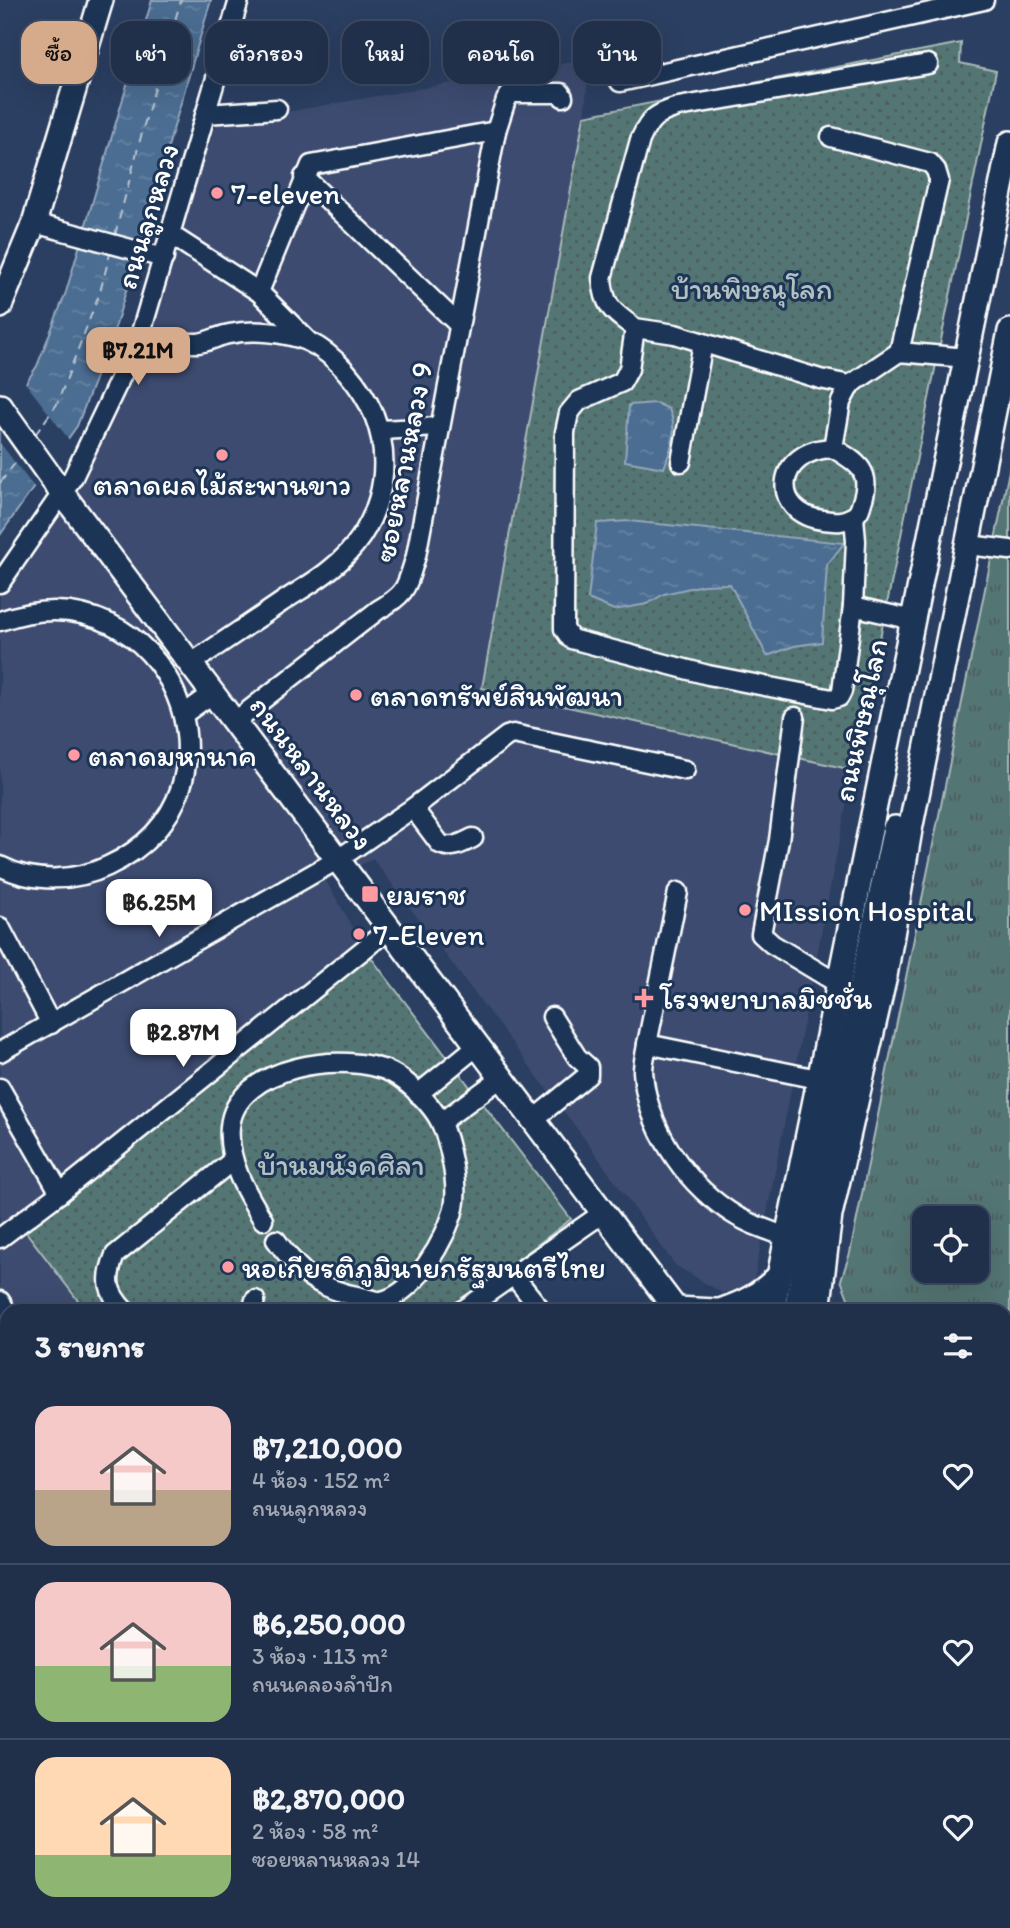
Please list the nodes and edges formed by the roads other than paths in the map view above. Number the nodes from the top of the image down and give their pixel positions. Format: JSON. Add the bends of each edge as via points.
{"nodes":[{"id":1,"x":101,"y":0,"type":"edge"},
{"id":2,"x":239,"y":0,"type":"edge"},
{"id":3,"x":984,"y":0,"type":"edge"},
{"id":4,"x":928,"y":64,"type":"dead end"},
{"id":5,"x":661,"y":73,"type":"edge"},
{"id":6,"x":563,"y":97,"type":"dead end"},
{"id":7,"x":277,"y":109,"type":"dead end"},
{"id":8,"x":206,"y":114,"type":"junction"},
{"id":9,"x":496,"y":131,"type":"junction"},
{"id":10,"x":831,"y":137,"type":"dead end"},
{"id":11,"x":1010,"y":143,"type":"edge"},
{"id":12,"x":304,"y":177,"type":"junction"},
{"id":13,"x":34,"y":223,"type":"junction"},
{"id":14,"x":171,"y":235,"type":"junction"},
{"id":15,"x":164,"y":258,"type":"junction"},
{"id":16,"x":259,"y":292,"type":"junction"},
{"id":17,"x":0,"y":306,"type":"edge"},
{"id":18,"x":459,"y":325,"type":"junction"},
{"id":19,"x":635,"y":328,"type":"junction"},
{"id":20,"x":1010,"y":331,"type":"edge"},
{"id":21,"x":139,"y":338,"type":"junction"},
{"id":22,"x":309,"y":342,"type":"junction"},
{"id":23,"x":704,"y":344,"type":"junction"},
{"id":24,"x":899,"y":352,"type":"junction"},
{"id":25,"x":967,"y":358,"type":"junction"},
{"id":26,"x":850,"y":385,"type":"junction"},
{"id":27,"x":1,"y":408,"type":"edge"},
{"id":28,"x":439,"y":427,"type":"junction"},
{"id":29,"x":380,"y":430,"type":"junction"},
{"id":30,"x":832,"y":448,"type":"junction"},
{"id":31,"x":681,"y":462,"type":"dead end"},
{"id":32,"x":62,"y":493,"type":"junction"},
{"id":33,"x":854,"y":517,"type":"junction"},
{"id":34,"x":968,"y":545,"type":"junction"},
{"id":35,"x":1010,"y":550,"type":"edge"},
{"id":36,"x":0,"y":583,"type":"edge"},
{"id":37,"x":853,"y":606,"type":"junction"},
{"id":38,"x":913,"y":620,"type":"junction"},
{"id":39,"x":0,"y":621,"type":"edge"},
{"id":40,"x":952,"y":624,"type":"junction"},
{"id":41,"x":190,"y":664,"type":"junction"},
{"id":42,"x":212,"y":694,"type":"junction"},
{"id":43,"x":184,"y":714,"type":"junction"},
{"id":44,"x":795,"y":717,"type":"dead end"},
{"id":45,"x":234,"y":722,"type":"junction"},
{"id":46,"x":685,"y":770,"type":"dead end"},
{"id":47,"x":413,"y":808,"type":"junction"},
{"id":48,"x":473,"y":838,"type":"dead end"},
{"id":49,"x":337,"y":860,"type":"junction"},
{"id":50,"x":0,"y":866,"type":"edge"},
{"id":51,"x":678,"y":892,"type":"dead end"},
{"id":52,"x":0,"y":927,"type":"edge"},
{"id":53,"x":389,"y":929,"type":"junction"},
{"id":54,"x":837,"y":983,"type":"junction"},
{"id":55,"x":552,"y":1017,"type":"dead end"},
{"id":56,"x":51,"y":1024,"type":"junction"},
{"id":57,"x":647,"y":1044,"type":"junction"},
{"id":58,"x":477,"y":1046,"type":"junction"},
{"id":59,"x":0,"y":1052,"type":"edge"},
{"id":60,"x":501,"y":1078,"type":"junction"},
{"id":61,"x":818,"y":1079,"type":"junction"},
{"id":62,"x":0,"y":1088,"type":"edge"},
{"id":63,"x":418,"y":1094,"type":"junction"},
{"id":64,"x":533,"y":1120,"type":"junction"},
{"id":65,"x":441,"y":1122,"type":"junction"},
{"id":66,"x":232,"y":1161,"type":"junction"},
{"id":67,"x":60,"y":1192,"type":"junction"},
{"id":68,"x":603,"y":1213,"type":"junction"},
{"id":69,"x":263,"y":1220,"type":"dead end"},
{"id":70,"x":786,"y":1237,"type":"junction"},
{"id":71,"x":0,"y":1238,"type":"edge"},
{"id":72,"x":276,"y":1240,"type":"dead end"},
{"id":73,"x":514,"y":1276,"type":"junction"},
{"id":74,"x":778,"y":1278,"type":"junction"},
{"id":75,"x":119,"y":1304,"type":"edge"},
{"id":76,"x":475,"y":1304,"type":"edge"},
{"id":77,"x":536,"y":1304,"type":"edge"},
{"id":78,"x":671,"y":1304,"type":"edge"},
{"id":79,"x":741,"y":1304,"type":"edge"},
{"id":80,"x":773,"y":1304,"type":"edge"},
{"id":81,"x":797,"y":1304,"type":"edge"},
{"id":82,"x":822,"y":1304,"type":"edge"}],
"edges":[{"from":1,"to":13,"type":"main road"},
{"from":2,"to":8,"type":"street","name":"ถนนลูกหลวง"},
{"from":3,"to":5,"type":"street"},
{"from":4,"to":19,"type":"street","via":[[678,107],[649,120],[639,140],[602,278],[603,296],[613,312]]},
{"from":6,"to":9,"type":"street","name":"ซอยหลานหลวง 9","via":[[561,93],[511,93]]},
{"from":7,"to":8,"type":"street"},
{"from":8,"to":14,"type":"street","name":"ถนนลูกหลวง"},
{"from":9,"to":12,"type":"street","via":[[311,165]]},
{"from":9,"to":18,"type":"street","name":"ซอยหลานหลวง 9"},
{"from":10,"to":24,"type":"street","via":[[930,163],[936,170],[939,180]]},
{"from":11,"to":25,"type":"main road","name":"ถนนพิษณุโลก"},
{"from":12,"to":16,"type":"street"},
{"from":12,"to":18,"type":"street"},
{"from":13,"to":15,"type":"street"},
{"from":13,"to":17,"type":"main road"},
{"from":14,"to":15,"type":"street","name":"ถนนลูกหลวง"},
{"from":14,"to":16,"type":"street"},
{"from":15,"to":21,"type":"street","name":"ถนนลูกหลวง"},
{"from":16,"to":22,"type":"street"},
{"from":18,"to":28,"type":"street","name":"ซอยหลานหลวง 9"},
{"from":19,"to":23,"type":"street"},
{"from":19,"to":37,"type":"street","via":[[629,369],[622,382],[579,401],[569,412],[565,432],[566,634],[708,675],[832,699],[842,691]]},
{"from":20,"to":34,"type":"main road"},
{"from":21,"to":22,"type":"street","via":[[199,343],[229,333],[260,332]]},
{"from":21,"to":32,"type":"street","name":"ถนนลูกหลวง"},
{"from":22,"to":29,"type":"street","via":[[350,376],[367,398]]},
{"from":23,"to":26,"type":"street"},
{"from":23,"to":31,"type":"street"},
{"from":24,"to":25,"type":"street"},
{"from":24,"to":26,"type":"street"},
{"from":25,"to":38,"type":"main road","name":"ถนนพิษณุโลก"},
{"from":26,"to":30,"type":"street","via":[[841,402]]},
{"from":27,"to":32,"type":"main road","name":"ถนนหลานหลวง"},
{"from":28,"to":29,"type":"street"},
{"from":28,"to":45,"type":"street","name":"ซอยหลานหลวง 9","via":[[416,556],[405,589]]},
{"from":29,"to":41,"type":"street","via":[[382,484],[369,526],[356,545],[332,568]]},
{"from":30,"to":33,"type":"street","via":[[854,460],[864,473],[865,493]]},
{"from":30,"to":33,"type":"street","via":[[817,449],[793,462],[786,491],[797,511],[816,519],[840,522]]},
{"from":32,"to":36,"type":"street","name":"ถนนลูกหลวง"},
{"from":32,"to":41,"type":"main road","name":"ถนนหลานหลวง"},
{"from":33,"to":37,"type":"street"},
{"from":34,"to":35,"type":"street"},
{"from":34,"to":40,"type":"main road"},
{"from":37,"to":38,"type":"street"},
{"from":38,"to":54,"type":"main road","name":"ถนนพิษณุโลก"},
{"from":39,"to":43,"type":"street","via":[[39,610],[78,612],[114,625],[146,647],[170,678]]},
{"from":40,"to":81,"type":"main road","via":[[921,704]]},
{"from":40,"to":82,"type":"main road","via":[[909,830],[885,976],[830,1215]]},
{"from":41,"to":42,"type":"main road","name":"ถนนหลานหลวง"},
{"from":42,"to":43,"type":"street"},
{"from":42,"to":45,"type":"main road","name":"ถนนหลานหลวง"},
{"from":43,"to":50,"type":"street","via":[[187,755],[178,794],[158,829],[128,857],[92,874],[51,879]]},
{"from":44,"to":54,"type":"street","via":[[761,934]]},
{"from":45,"to":49,"type":"main road","name":"ถนนหลานหลวง"},
{"from":46,"to":47,"type":"street","via":[[513,734]]},
{"from":47,"to":48,"type":"street","via":[[440,844],[455,846]]},
{"from":47,"to":49,"type":"street"},
{"from":49,"to":53,"type":"main road","name":"ถนนหลานหลวง"},
{"from":49,"to":56,"type":"street"},
{"from":51,"to":57,"type":"street"},
{"from":52,"to":56,"type":"street"},
{"from":53,"to":58,"type":"main road","name":"ถนนหลานหลวง"},
{"from":53,"to":67,"type":"street"},
{"from":54,"to":61,"type":"main road","name":"ถนนพิษณุโลก"},
{"from":55,"to":64,"type":"street","via":[[588,1067],[588,1076]]},
{"from":56,"to":59,"type":"street"},
{"from":57,"to":61,"type":"street"},
{"from":57,"to":70,"type":"street","via":[[643,1069],[649,1106],[675,1156],[729,1212]]},
{"from":58,"to":60,"type":"main road","name":"ถนนหลานหลวง"},
{"from":58,"to":63,"type":"street"},
{"from":60,"to":64,"type":"main road","name":"ถนนหลานหลวง"},
{"from":60,"to":65,"type":"street"},
{"from":61,"to":70,"type":"main road","name":"ถนนพิษณุโลก"},
{"from":62,"to":67,"type":"street"},
{"from":63,"to":65,"type":"street"},
{"from":63,"to":66,"type":"street","via":[[391,1073],[360,1064],[306,1064],[252,1088],[239,1104],[230,1124]]},
{"from":64,"to":68,"type":"main road","name":"ถนนหลานหลวง"},
{"from":65,"to":72,"type":"street","via":[[452,1158],[454,1207],[438,1246],[414,1281],[399,1292],[380,1301],[340,1293],[306,1276]]},
{"from":66,"to":69,"type":"street"},
{"from":66,"to":75,"type":"street","via":[[115,1255],[109,1270],[110,1294]]},
{"from":67,"to":71,"type":"street"},
{"from":68,"to":73,"type":"street"},
{"from":68,"to":78,"type":"main road","name":"ถนนหลานหลวง"},
{"from":70,"to":74,"type":"main road","name":"ถนนพิษณุโลก"},
{"from":73,"to":76,"type":"street"},
{"from":73,"to":77,"type":"street"},
{"from":74,"to":79,"type":"main road"},
{"from":74,"to":80,"type":"main road","name":"ถนนพิษณุโลก"}]}
